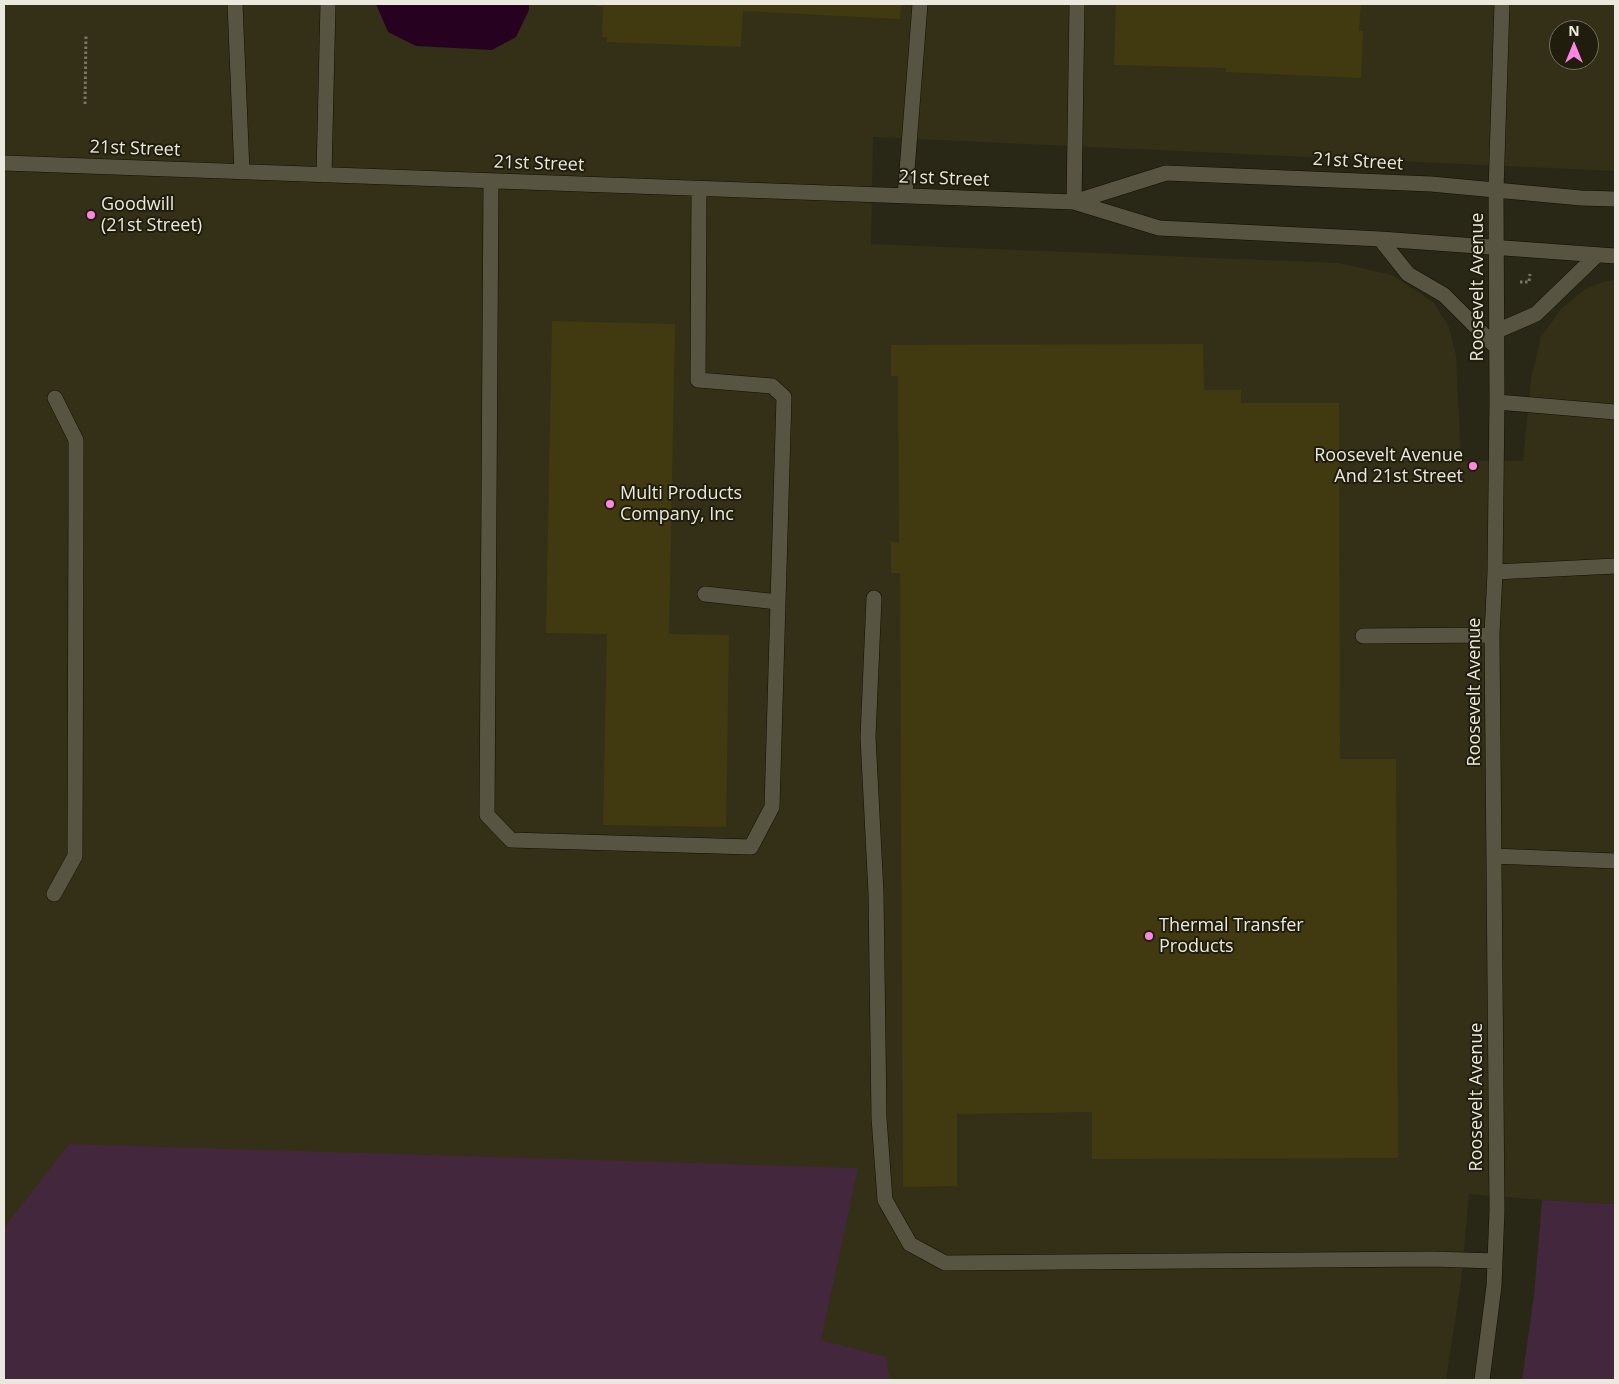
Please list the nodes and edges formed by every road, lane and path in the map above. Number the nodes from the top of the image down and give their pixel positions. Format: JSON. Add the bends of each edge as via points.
{"nodes":[{"id":1,"x":235,"y":4,"type":"edge"},
{"id":2,"x":328,"y":4,"type":"edge"},
{"id":3,"x":920,"y":4,"type":"edge"},
{"id":4,"x":1076,"y":4,"type":"edge"},
{"id":5,"x":1502,"y":4,"type":"edge"},
{"id":6,"x":86,"y":34,"type":"dead end"},
{"id":7,"x":85,"y":104,"type":"dead end"},
{"id":8,"x":4,"y":163,"type":"edge"},
{"id":9,"x":242,"y":172,"type":"junction"},
{"id":10,"x":324,"y":175,"type":"junction"},
{"id":11,"x":491,"y":181,"type":"junction"},
{"id":12,"x":699,"y":189,"type":"junction"},
{"id":13,"x":1496,"y":190,"type":"junction"},
{"id":14,"x":905,"y":196,"type":"junction"},
{"id":15,"x":1615,"y":200,"type":"edge"},
{"id":16,"x":1074,"y":202,"type":"junction"},
{"id":17,"x":1380,"y":240,"type":"junction"},
{"id":18,"x":1496,"y":247,"type":"junction"},
{"id":19,"x":1596,"y":256,"type":"junction"},
{"id":20,"x":1615,"y":256,"type":"edge"},
{"id":21,"x":1530,"y":274,"type":"dead end"},
{"id":22,"x":1520,"y":282,"type":"dead end"},
{"id":23,"x":1497,"y":331,"type":"junction"},
{"id":24,"x":1496,"y":347,"type":"junction"},
{"id":25,"x":55,"y":398,"type":"dead end"},
{"id":26,"x":1497,"y":402,"type":"junction"},
{"id":27,"x":1615,"y":412,"type":"edge"},
{"id":28,"x":1615,"y":566,"type":"edge"},
{"id":29,"x":1495,"y":572,"type":"junction"},
{"id":30,"x":705,"y":594,"type":"dead end"},
{"id":31,"x":874,"y":598,"type":"dead end"},
{"id":32,"x":778,"y":602,"type":"junction"},
{"id":33,"x":1492,"y":635,"type":"junction"},
{"id":34,"x":1363,"y":636,"type":"dead end"},
{"id":35,"x":1494,"y":856,"type":"junction"},
{"id":36,"x":1615,"y":861,"type":"edge"},
{"id":37,"x":54,"y":894,"type":"dead end"},
{"id":38,"x":1495,"y":1261,"type":"junction"},
{"id":39,"x":1482,"y":1380,"type":"edge"}],
"edges":[{"from":1,"to":9,"type":"street"},
{"from":2,"to":10,"type":"street"},
{"from":3,"to":14,"type":"street"},
{"from":4,"to":16,"type":"street"},
{"from":5,"to":13,"type":"street","name":"Roosevelt Avenue"},
{"from":6,"to":7,"type":"path"},
{"from":8,"to":9,"type":"street","name":"21st Street"},
{"from":9,"to":10,"type":"street","name":"21st Street"},
{"from":10,"to":11,"type":"street","name":"21st Street"},
{"from":11,"to":12,"type":"street","name":"21st Street"},
{"from":11,"to":32,"type":"street","via":[[487,815],[511,840],[751,847],[772,808]]},
{"from":12,"to":14,"type":"street","name":"21st Street"},
{"from":12,"to":32,"type":"street","via":[[698,380],[772,386],[784,397]]},
{"from":13,"to":15,"type":"street","name":"21st Street"},
{"from":13,"to":16,"type":"street","name":"21st Street","via":[[1166,172]]},
{"from":13,"to":18,"type":"street","name":"Roosevelt Avenue"},
{"from":14,"to":16,"type":"street","name":"21st Street"},
{"from":16,"to":17,"type":"street","name":"21st Street","via":[[1159,228]]},
{"from":17,"to":18,"type":"street","name":"21st Street"},
{"from":17,"to":24,"type":"street","via":[[1408,274],[1444,295]]},
{"from":18,"to":19,"type":"street","name":"21st Street"},
{"from":18,"to":23,"type":"street","name":"Roosevelt Avenue"},
{"from":19,"to":20,"type":"street","name":"21st Street"},
{"from":19,"to":23,"type":"street","via":[[1536,314]]},
{"from":21,"to":22,"type":"path","via":[[1529,282]]},
{"from":23,"to":24,"type":"street","name":"Roosevelt Avenue"},
{"from":24,"to":26,"type":"street","name":"Roosevelt Avenue"},
{"from":25,"to":37,"type":"street","via":[[76,440],[76,496],[75,856]]},
{"from":26,"to":27,"type":"street"},
{"from":26,"to":29,"type":"street","name":"Roosevelt Avenue"},
{"from":28,"to":29,"type":"street"},
{"from":29,"to":33,"type":"street","name":"Roosevelt Avenue"},
{"from":30,"to":32,"type":"street"},
{"from":31,"to":38,"type":"street","via":[[868,737],[876,893],[878,1118],[886,1200],[910,1244],[945,1263]]},
{"from":33,"to":34,"type":"street"},
{"from":33,"to":35,"type":"street","name":"Roosevelt Avenue"},
{"from":35,"to":36,"type":"street"},
{"from":35,"to":38,"type":"street","name":"Roosevelt Avenue"},
{"from":38,"to":39,"type":"street","name":"Roosevelt Avenue"}]}
